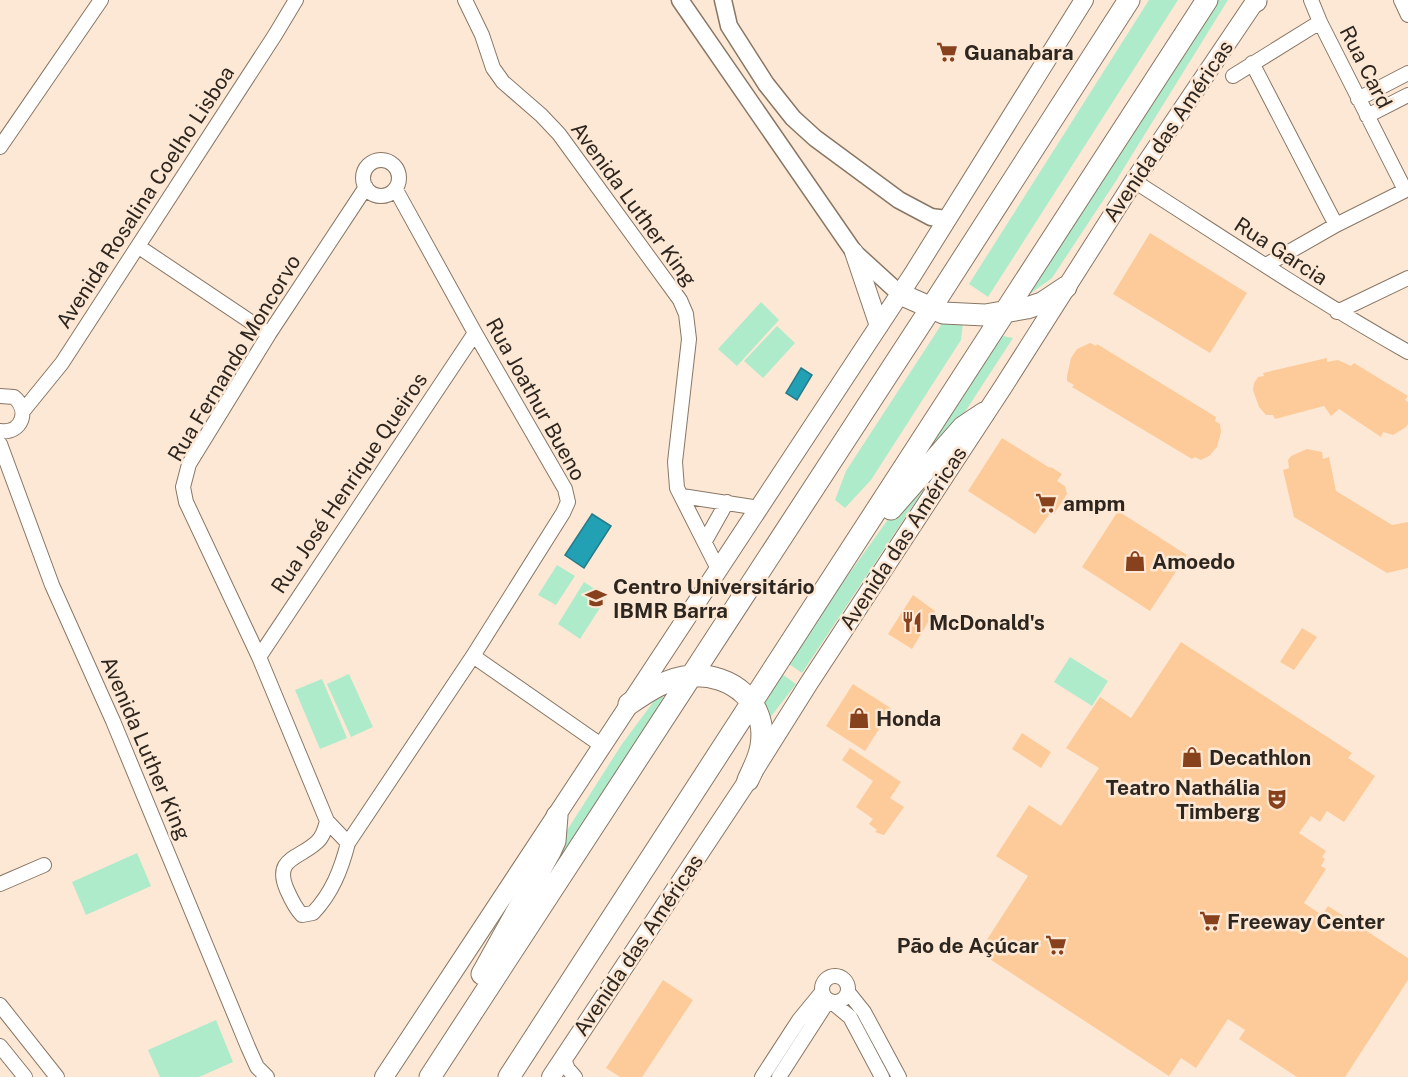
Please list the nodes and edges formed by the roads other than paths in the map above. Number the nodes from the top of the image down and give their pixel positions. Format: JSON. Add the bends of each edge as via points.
{"nodes":[{"id":1,"x":101,"y":0,"type":"edge"},
{"id":2,"x":296,"y":0,"type":"edge"},
{"id":3,"x":465,"y":0,"type":"edge"},
{"id":4,"x":680,"y":0,"type":"edge"},
{"id":5,"x":723,"y":0,"type":"edge"},
{"id":6,"x":1084,"y":0,"type":"edge"},
{"id":7,"x":1129,"y":0,"type":"edge"},
{"id":8,"x":1207,"y":0,"type":"edge"},
{"id":9,"x":1256,"y":0,"type":"edge"},
{"id":10,"x":1311,"y":0,"type":"edge"},
{"id":11,"x":1401,"y":0,"type":"edge"},
{"id":12,"x":1408,"y":15,"type":"edge"},
{"id":13,"x":1320,"y":22,"type":"junction"},
{"id":14,"x":1252,"y":63,"type":"junction"},
{"id":15,"x":1408,"y":73,"type":"edge"},
{"id":16,"x":1233,"y":76,"type":"dead end"},
{"id":17,"x":1408,"y":95,"type":"edge"},
{"id":18,"x":1358,"y":99,"type":"junction"},
{"id":19,"x":1367,"y":116,"type":"junction"},
{"id":20,"x":0,"y":147,"type":"edge"},
{"id":21,"x":378,"y":160,"type":"joint"},
{"id":22,"x":1134,"y":182,"type":"junction"},
{"id":23,"x":366,"y":187,"type":"junction"},
{"id":24,"x":396,"y":189,"type":"junction"},
{"id":25,"x":1407,"y":190,"type":"edge"},
{"id":26,"x":946,"y":219,"type":"junction"},
{"id":27,"x":1336,"y":225,"type":"junction"},
{"id":28,"x":139,"y":247,"type":"junction"},
{"id":29,"x":854,"y":252,"type":"junction"},
{"id":30,"x":1266,"y":265,"type":"junction"},
{"id":31,"x":1408,"y":278,"type":"edge"},
{"id":32,"x":1066,"y":287,"type":"junction"},
{"id":33,"x":900,"y":294,"type":"junction"},
{"id":34,"x":931,"y":308,"type":"junction"},
{"id":35,"x":1337,"y":312,"type":"junction"},
{"id":36,"x":1004,"y":313,"type":"junction"},
{"id":37,"x":879,"y":326,"type":"junction"},
{"id":38,"x":475,"y":333,"type":"junction"},
{"id":39,"x":269,"y":334,"type":"junction"},
{"id":40,"x":1408,"y":352,"type":"edge"},
{"id":41,"x":0,"y":396,"type":"edge"},
{"id":42,"x":23,"y":411,"type":"junction"},
{"id":43,"x":984,"y":413,"type":"junction"},
{"id":44,"x":0,"y":431,"type":"edge"},
{"id":45,"x":0,"y":444,"type":"edge"},
{"id":46,"x":682,"y":496,"type":"junction"},
{"id":47,"x":727,"y":502,"type":"junction"},
{"id":48,"x":759,"y":508,"type":"junction"},
{"id":49,"x":705,"y":541,"type":"junction"},
{"id":50,"x":844,"y":560,"type":"junction"},
{"id":51,"x":718,"y":569,"type":"junction"},
{"id":52,"x":472,"y":656,"type":"junction"},
{"id":53,"x":259,"y":657,"type":"junction"},
{"id":54,"x":692,"y":676,"type":"junction"},
{"id":55,"x":753,"y":703,"type":"junction"},
{"id":56,"x":629,"y":704,"type":"junction"},
{"id":57,"x":602,"y":745,"type":"junction"},
{"id":58,"x":748,"y":780,"type":"junction"},
{"id":59,"x":557,"y":816,"type":"junction"},
{"id":60,"x":327,"y":821,"type":"junction"},
{"id":61,"x":348,"y":843,"type":"junction"},
{"id":62,"x":44,"y":865,"type":"dead end"},
{"id":63,"x":0,"y":884,"type":"edge"},
{"id":64,"x":848,"y":992,"type":"junction"},
{"id":65,"x":828,"y":998,"type":"junction"},
{"id":66,"x":0,"y":1005,"type":"edge"},
{"id":67,"x":460,"y":1032,"type":"junction"},
{"id":68,"x":0,"y":1046,"type":"edge"},
{"id":69,"x":563,"y":1058,"type":"junction"},
{"id":70,"x":261,"y":1074,"type":"edge"},
{"id":71,"x":25,"y":1077,"type":"edge"},
{"id":72,"x":49,"y":1077,"type":"edge"},
{"id":73,"x":57,"y":1077,"type":"edge"},
{"id":74,"x":384,"y":1077,"type":"edge"},
{"id":75,"x":430,"y":1077,"type":"edge"},
{"id":76,"x":509,"y":1077,"type":"edge"},
{"id":77,"x":551,"y":1077,"type":"edge"},
{"id":78,"x":575,"y":1077,"type":"edge"},
{"id":79,"x":762,"y":1077,"type":"edge"},
{"id":80,"x":779,"y":1077,"type":"edge"},
{"id":81,"x":882,"y":1077,"type":"edge"},
{"id":82,"x":899,"y":1077,"type":"edge"}],
"edges":[{"from":1,"to":20,"type":"street"},
{"from":2,"to":28,"type":"street","name":"Avenida Rosalina Coelho Lisboa"},
{"from":3,"to":46,"type":"street","name":"Avenida Luther King","via":[[493,68],[503,82],[559,134],[680,300],[689,339],[675,462]]},
{"from":4,"to":29,"type":"street"},
{"from":5,"to":26,"type":"street","via":[[729,26],[793,118],[899,200],[931,217]]},
{"from":6,"to":26,"type":"main road"},
{"from":7,"to":34,"type":"highway"},
{"from":8,"to":36,"type":"highway","name":"Avenida das Américas"},
{"from":9,"to":22,"type":"main road","name":"Avenida das Américas"},
{"from":10,"to":13,"type":"street"},
{"from":11,"to":12,"type":"street"},
{"from":13,"to":14,"type":"street","name":"Rua Card"},
{"from":13,"to":18,"type":"street","name":"Rua Card"},
{"from":14,"to":16,"type":"street","name":"Rua Card"},
{"from":14,"to":27,"type":"street"},
{"from":15,"to":18,"type":"street"},
{"from":17,"to":19,"type":"street"},
{"from":18,"to":19,"type":"street","name":"Rua Card"},
{"from":19,"to":25,"type":"street","name":"Rua Card"},
{"from":21,"to":23,"type":"street","name":"Rua Fernando Moncorvo","via":[[365,171]]},
{"from":21,"to":24,"type":"street","name":"Rua Joathur Bueno","via":[[389,161],[397,169]]},
{"from":22,"to":30,"type":"street","name":"Rua Garcia"},
{"from":22,"to":32,"type":"main road","name":"Avenida das Américas"},
{"from":23,"to":24,"type":"street","via":[[381,196]]},
{"from":23,"to":39,"type":"street","name":"Rua Fernando Moncorvo"},
{"from":24,"to":38,"type":"street","name":"Rua Joathur Bueno"},
{"from":25,"to":27,"type":"street"},
{"from":26,"to":33,"type":"main road"},
{"from":27,"to":30,"type":"street"},
{"from":28,"to":39,"type":"street"},
{"from":28,"to":42,"type":"street","name":"Avenida Rosalina Coelho Lisboa","via":[[62,363]]},
{"from":29,"to":33,"type":"street"},
{"from":29,"to":37,"type":"main road"},
{"from":30,"to":35,"type":"street","name":"Rua Garcia"},
{"from":31,"to":35,"type":"street"},
{"from":32,"to":36,"type":"highway","via":[[1042,303]]},
{"from":32,"to":43,"type":"main road","name":"Avenida das Américas"},
{"from":33,"to":34,"type":"highway"},
{"from":33,"to":37,"type":"main road"},
{"from":34,"to":36,"type":"highway","via":[[969,315]]},
{"from":34,"to":54,"type":"highway"},
{"from":35,"to":40,"type":"street","name":"Rua Garcia"},
{"from":36,"to":50,"type":"highway","name":"Avenida das Américas"},
{"from":37,"to":48,"type":"main road"},
{"from":38,"to":52,"type":"street","name":"Rua Joathur Bueno","via":[[565,489],[568,501]]},
{"from":38,"to":53,"type":"street","name":"Rua José Henrique Queiros"},
{"from":39,"to":53,"type":"street","name":"Rua Fernando Moncorvo","via":[[189,464],[183,487],[186,502]]},
{"from":41,"to":42,"type":"street","via":[[14,397]]},
{"from":42,"to":44,"type":"street","name":"Avenida Rosalina Coelho Lisboa","via":[[16,428]]},
{"from":43,"to":50,"type":"highway","via":[[963,428],[897,499],[873,535]]},
{"from":43,"to":58,"type":"main road","name":"Avenida das Américas"},
{"from":45,"to":70,"type":"street","name":"Avenida Luther King","via":[[52,585]]},
{"from":46,"to":47,"type":"street"},
{"from":46,"to":49,"type":"street","name":"Avenida Luther King"},
{"from":47,"to":48,"type":"street"},
{"from":47,"to":49,"type":"street"},
{"from":48,"to":51,"type":"main road"},
{"from":49,"to":51,"type":"street","name":"Avenida Luther King"},
{"from":50,"to":55,"type":"highway","name":"Avenida das Américas"},
{"from":51,"to":56,"type":"main road"},
{"from":52,"to":57,"type":"street"},
{"from":52,"to":61,"type":"street","name":"Rua Joathur Bueno"},
{"from":53,"to":60,"type":"street","name":"Rua Fernando Moncorvo"},
{"from":54,"to":55,"type":"highway","via":[[721,679]]},
{"from":54,"to":56,"type":"highway","via":[[651,688]]},
{"from":54,"to":67,"type":"highway"},
{"from":55,"to":58,"type":"highway","via":[[761,723],[761,745]]},
{"from":55,"to":76,"type":"highway","name":"Avenida das Américas"},
{"from":56,"to":57,"type":"main road"},
{"from":57,"to":59,"type":"main road"},
{"from":58,"to":69,"type":"main road","name":"Avenida das Américas"},
{"from":59,"to":67,"type":"highway","via":[[555,841],[471,992]]},
{"from":59,"to":74,"type":"main road"},
{"from":60,"to":61,"type":"street","name":"Rua Fernando Moncorvo"},
{"from":60,"to":61,"type":"street","via":[[320,840],[284,868],[283,880],[302,915],[313,913],[333,885]]},
{"from":62,"to":63,"type":"street"},
{"from":64,"to":65,"type":"street","via":[[843,1000]]},
{"from":64,"to":65,"type":"street","via":[[846,981],[837,976],[827,978],[823,982]]},
{"from":64,"to":82,"type":"street","via":[[864,1012]]},
{"from":65,"to":79,"type":"street","via":[[799,1020]]},
{"from":65,"to":80,"type":"street"},
{"from":65,"to":81,"type":"street","via":[[850,1017]]},
{"from":66,"to":73,"type":"street"},
{"from":67,"to":75,"type":"highway"},
{"from":68,"to":71,"type":"street"},
{"from":69,"to":77,"type":"main road","name":"Avenida das Américas"},
{"from":69,"to":78,"type":"street"},
{"from":72,"to":73,"type":"street"}]}
